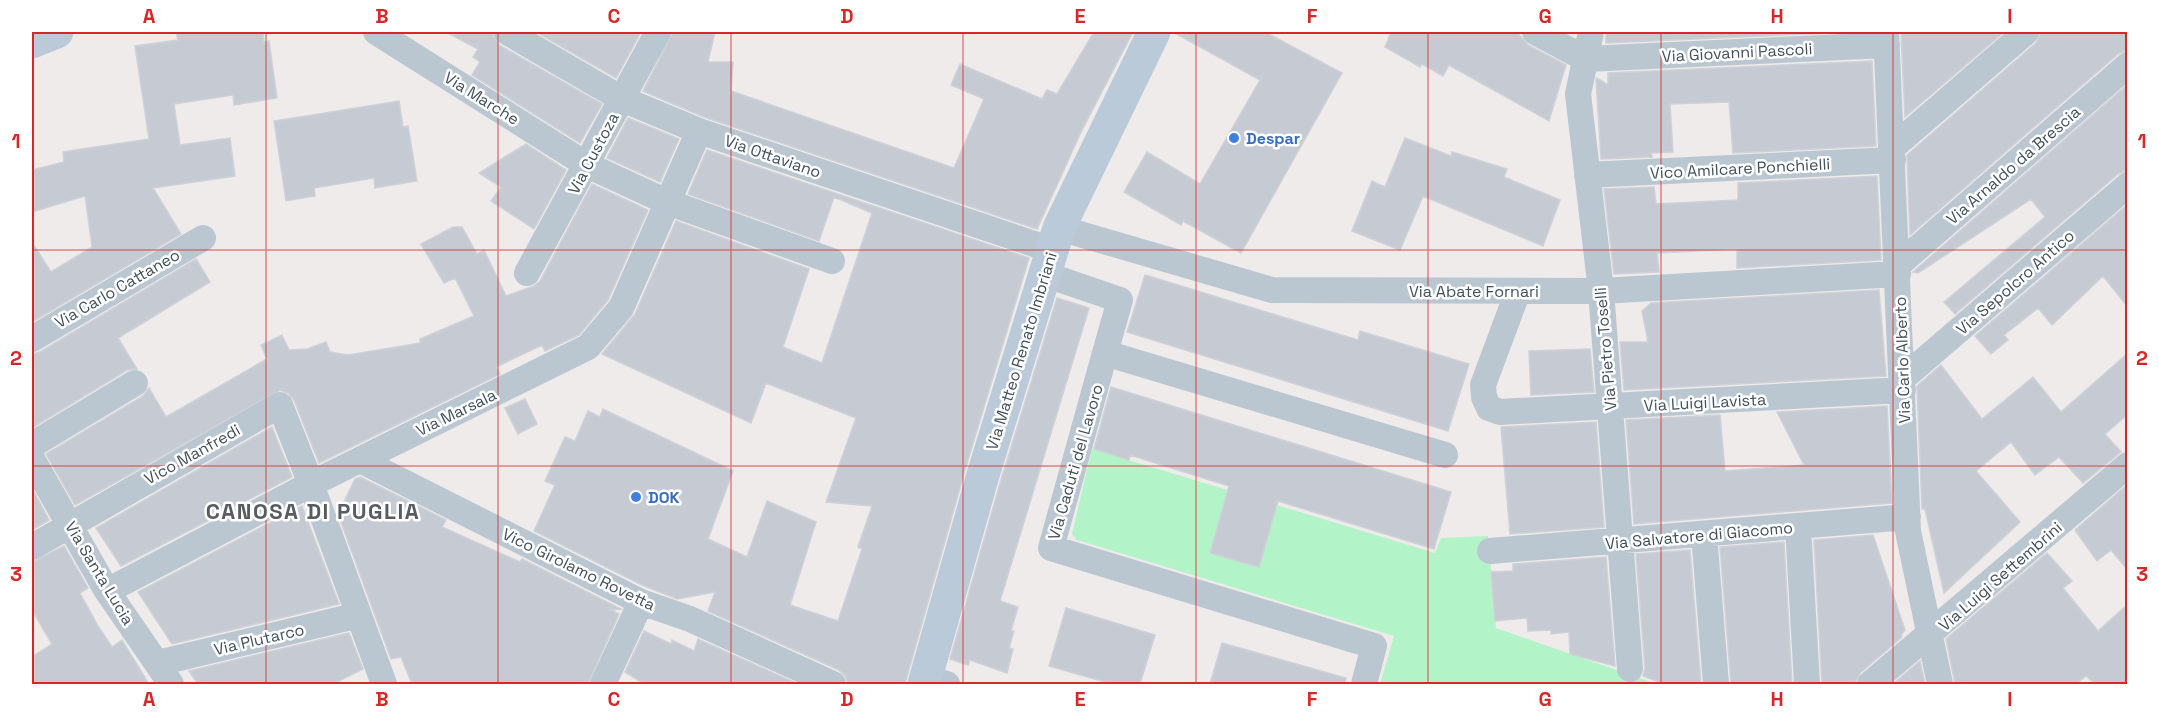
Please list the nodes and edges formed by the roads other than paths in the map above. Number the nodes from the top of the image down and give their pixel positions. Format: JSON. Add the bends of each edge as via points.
{"nodes":[{"id":1,"x":57,"y":32,"type":"edge"},
{"id":2,"x":376,"y":32,"type":"edge"},
{"id":3,"x":507,"y":32,"type":"edge"},
{"id":4,"x":658,"y":32,"type":"edge"},
{"id":5,"x":1154,"y":32,"type":"edge"},
{"id":6,"x":1535,"y":32,"type":"edge"},
{"id":7,"x":1591,"y":32,"type":"edge"},
{"id":8,"x":2026,"y":32,"type":"edge"},
{"id":9,"x":1888,"y":36,"type":"edge"},
{"id":10,"x":32,"y":42,"type":"edge"},
{"id":11,"x":1586,"y":59,"type":"junction"},
{"id":12,"x":2127,"y":65,"type":"edge"},
{"id":13,"x":622,"y":99,"type":"junction"},
{"id":14,"x":699,"y":131,"type":"junction"},
{"id":15,"x":1892,"y":154,"type":"junction"},
{"id":16,"x":587,"y":165,"type":"junction"},
{"id":17,"x":1587,"y":175,"type":"junction"},
{"id":18,"x":2127,"y":185,"type":"edge"},
{"id":19,"x":668,"y":202,"type":"junction"},
{"id":20,"x":203,"y":238,"type":"dead end"},
{"id":21,"x":1052,"y":250,"type":"junction"},
{"id":22,"x":832,"y":261,"type":"dead end"},
{"id":23,"x":1898,"y":270,"type":"junction"},
{"id":24,"x":527,"y":273,"type":"dead end"},
{"id":25,"x":1518,"y":291,"type":"junction"},
{"id":26,"x":1600,"y":291,"type":"junction"},
{"id":27,"x":32,"y":339,"type":"edge"},
{"id":28,"x":1105,"y":353,"type":"junction"},
{"id":29,"x":135,"y":383,"type":"dead end"},
{"id":30,"x":1903,"y":385,"type":"junction"},
{"id":31,"x":1610,"y":407,"type":"junction"},
{"id":32,"x":32,"y":445,"type":"edge"},
{"id":33,"x":1444,"y":455,"type":"dead end"},
{"id":34,"x":32,"y":459,"type":"edge"},
{"id":35,"x":360,"y":460,"type":"junction"},
{"id":36,"x":2127,"y":465,"type":"edge"},
{"id":37,"x":311,"y":484,"type":"junction"},
{"id":38,"x":1908,"y":517,"type":"junction"},
{"id":39,"x":69,"y":524,"type":"junction"},
{"id":40,"x":1798,"y":526,"type":"junction"},
{"id":41,"x":1704,"y":534,"type":"junction"},
{"id":42,"x":1620,"y":542,"type":"junction"},
{"id":43,"x":32,"y":547,"type":"edge"},
{"id":44,"x":1490,"y":551,"type":"dead end"},
{"id":45,"x":107,"y":591,"type":"junction"},
{"id":46,"x":641,"y":602,"type":"junction"},
{"id":47,"x":359,"y":615,"type":"junction"},
{"id":48,"x":1930,"y":636,"type":"junction"},
{"id":49,"x":1630,"y":669,"type":"dead end"},
{"id":50,"x":165,"y":674,"type":"edge"},
{"id":51,"x":932,"y":682,"type":"edge"},
{"id":52,"x":384,"y":684,"type":"edge"},
{"id":53,"x":603,"y":684,"type":"edge"},
{"id":54,"x":833,"y":684,"type":"edge"},
{"id":55,"x":1364,"y":684,"type":"edge"},
{"id":56,"x":1716,"y":684,"type":"edge"},
{"id":57,"x":1808,"y":684,"type":"edge"},
{"id":58,"x":1870,"y":684,"type":"edge"},
{"id":59,"x":1940,"y":684,"type":"edge"}],
"edges":[{"from":1,"to":10,"type":"street"},
{"from":2,"to":16,"type":"street","name":"Via Marche"},
{"from":3,"to":13,"type":"street","name":"Via Ottaviano"},
{"from":4,"to":13,"type":"street","name":"Via Custoza"},
{"from":5,"to":21,"type":"street","name":"Via Matteo Renato Imbriani"},
{"from":6,"to":11,"type":"street"},
{"from":7,"to":11,"type":"street","name":"Via Pietro Toselli"},
{"from":8,"to":15,"type":"street"},
{"from":9,"to":11,"type":"street","name":"Via Giovanni Pascoli"},
{"from":9,"to":15,"type":"street","name":"Via Carlo Alberto"},
{"from":11,"to":17,"type":"street","name":"Via Pietro Toselli","via":[[1578,94]]},
{"from":12,"to":23,"type":"street","name":"Via Arnaldo da Brescia"},
{"from":13,"to":14,"type":"street","name":"Via Ottaviano"},
{"from":13,"to":16,"type":"street","name":"Via Custoza"},
{"from":14,"to":19,"type":"street","name":"Via Marsala"},
{"from":14,"to":21,"type":"street","name":"Via Ottaviano"},
{"from":15,"to":17,"type":"street","name":"Vico Amilcare Ponchielli"},
{"from":15,"to":23,"type":"street","name":"Via Carlo Alberto"},
{"from":16,"to":19,"type":"street","name":"Via Marche"},
{"from":16,"to":24,"type":"street","name":"Via Custoza"},
{"from":17,"to":26,"type":"street","name":"Via Pietro Toselli"},
{"from":18,"to":30,"type":"street","name":"Via Sepolcro Antico"},
{"from":19,"to":22,"type":"street","name":"Via Marche"},
{"from":19,"to":35,"type":"street","name":"Via Marsala","via":[[621,308],[588,347]]},
{"from":20,"to":27,"type":"street","name":"Via Carlo Cattaneo"},
{"from":21,"to":25,"type":"street","name":"Via Abate Fornari","via":[[1272,290]]},
{"from":21,"to":28,"type":"street","via":[[1120,300]]},
{"from":21,"to":51,"type":"street","name":"Via Matteo Renato Imbriani","via":[[982,475]]},
{"from":23,"to":26,"type":"street","name":"Via Abate Fornari"},
{"from":23,"to":30,"type":"street","name":"Via Carlo Alberto"},
{"from":25,"to":26,"type":"street","name":"Via Abate Fornari"},
{"from":25,"to":31,"type":"street","name":"Via Luigi Lavista","via":[[1483,385],[1489,408],[1500,412]]},
{"from":26,"to":31,"type":"street","name":"Via Pietro Toselli"},
{"from":28,"to":33,"type":"street"},
{"from":28,"to":55,"type":"street","name":"Via Caduti del Lavoro","via":[[1051,548],[1374,646]]},
{"from":29,"to":32,"type":"street"},
{"from":30,"to":31,"type":"street","name":"Via Luigi Lavista"},
{"from":30,"to":38,"type":"street","name":"Via Carlo Alberto"},
{"from":31,"to":42,"type":"street","name":"Via Pietro Toselli"},
{"from":34,"to":39,"type":"street","name":"Via Santa Lucia"},
{"from":35,"to":37,"type":"street","name":"Via Marsala"},
{"from":35,"to":46,"type":"street","name":"Vico Girolamo Rovetta"},
{"from":36,"to":48,"type":"street","name":"Via Luigi Settembrini"},
{"from":37,"to":39,"type":"street","name":"Vico Manfredi","via":[[279,405]]},
{"from":37,"to":45,"type":"street","name":"Via Marsala"},
{"from":37,"to":47,"type":"street"},
{"from":38,"to":40,"type":"street","name":"Via Salvatore di Giacomo"},
{"from":38,"to":48,"type":"street","name":"Via Carlo Alberto"},
{"from":39,"to":43,"type":"street","name":"Vico Manfredi"},
{"from":39,"to":45,"type":"street","name":"Via Santa Lucia"},
{"from":40,"to":41,"type":"street","name":"Via Salvatore di Giacomo"},
{"from":40,"to":57,"type":"street"},
{"from":41,"to":42,"type":"street","name":"Via Salvatore di Giacomo"},
{"from":41,"to":56,"type":"street"},
{"from":42,"to":44,"type":"street","name":"Via Salvatore di Giacomo"},
{"from":42,"to":49,"type":"street","name":"Via Pietro Toselli"},
{"from":45,"to":50,"type":"street","name":"Via Santa Lucia"},
{"from":46,"to":53,"type":"street"},
{"from":46,"to":54,"type":"street","name":"Vico Girolamo Rovetta","via":[[690,619]]},
{"from":47,"to":50,"type":"street","name":"Via Plutarco"},
{"from":47,"to":52,"type":"street"},
{"from":48,"to":58,"type":"street","name":"Via Luigi Settembrini"},
{"from":48,"to":59,"type":"street","name":"Via Carlo Alberto"}]}
